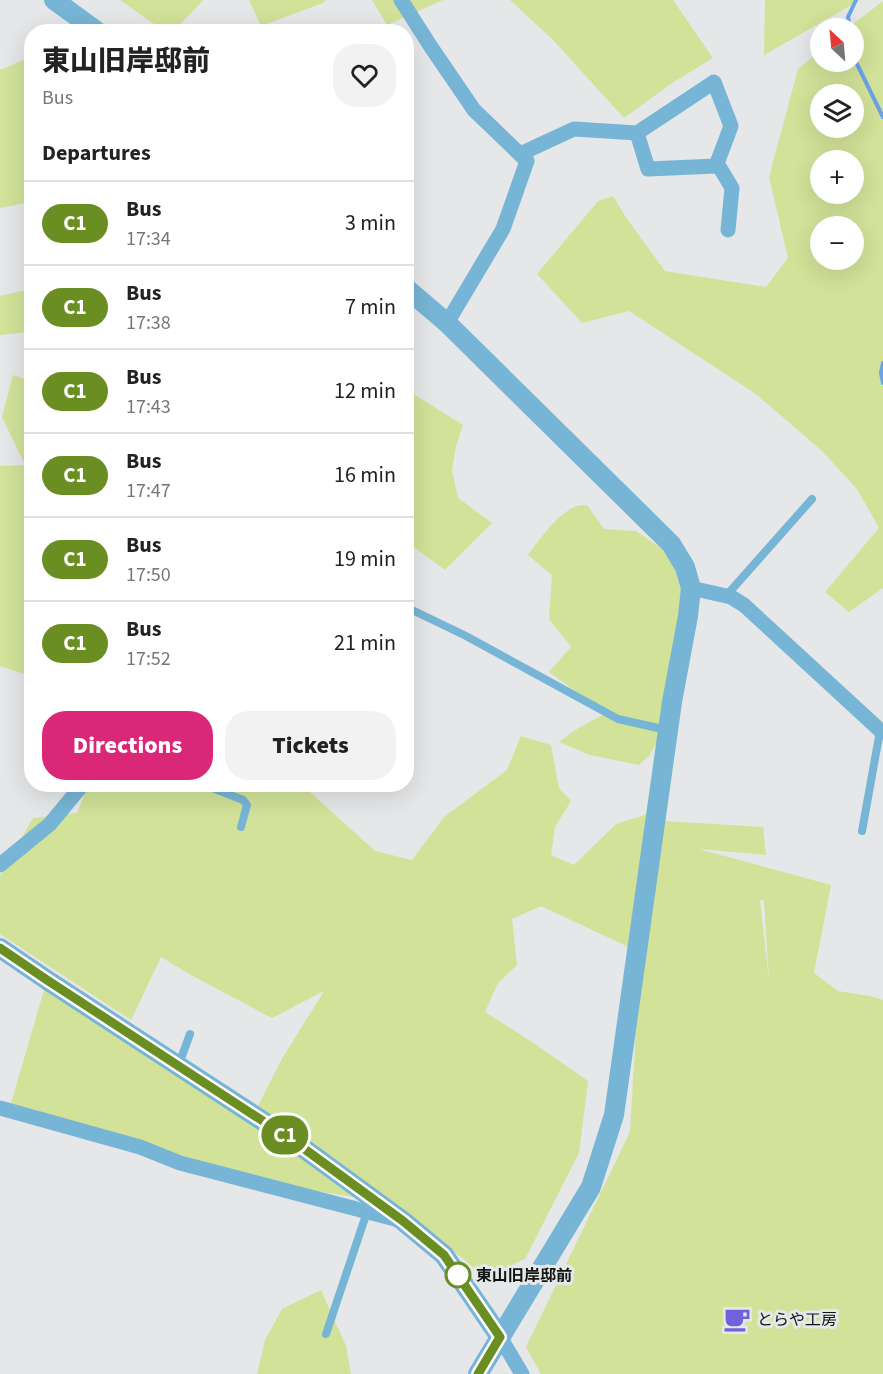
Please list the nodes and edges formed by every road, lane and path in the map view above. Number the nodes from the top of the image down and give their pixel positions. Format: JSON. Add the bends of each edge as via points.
{"nodes":[{"id":1,"x":54,"y":0,"type":"edge"},
{"id":2,"x":401,"y":0,"type":"edge"},
{"id":3,"x":87,"y":24,"type":"edge"},
{"id":4,"x":638,"y":133,"type":"junction"},
{"id":5,"x":520,"y":154,"type":"junction"},
{"id":6,"x":717,"y":163,"type":"junction"},
{"id":7,"x":728,"y":230,"type":"dead end"},
{"id":8,"x":414,"y":295,"type":"edge"},
{"id":9,"x":447,"y":323,"type":"junction"},
{"id":10,"x":812,"y":499,"type":"dead end"},
{"id":11,"x":691,"y":588,"type":"junction"},
{"id":12,"x":726,"y":596,"type":"junction"},
{"id":13,"x":414,"y":612,"type":"edge"},
{"id":14,"x":668,"y":731,"type":"junction"},
{"id":15,"x":882,"y":732,"type":"edge"},
{"id":16,"x":77,"y":792,"type":"edge"},
{"id":17,"x":222,"y":792,"type":"edge"},
{"id":18,"x":241,"y":827,"type":"dead end"},
{"id":19,"x":862,"y":831,"type":"dead end"},
{"id":20,"x":0,"y":866,"type":"edge"},
{"id":21,"x":0,"y":948,"type":"edge"},
{"id":22,"x":190,"y":1035,"type":"dead end"},
{"id":23,"x":179,"y":1065,"type":"junction"},
{"id":24,"x":0,"y":1108,"type":"edge"},
{"id":25,"x":367,"y":1212,"type":"junction"},
{"id":26,"x":403,"y":1221,"type":"junction"},
{"id":27,"x":326,"y":1334,"type":"dead end"},
{"id":28,"x":500,"y":1337,"type":"junction"},
{"id":29,"x":478,"y":1374,"type":"edge"},
{"id":30,"x":522,"y":1374,"type":"edge"}],
"edges":[{"from":1,"to":3,"type":"street"},
{"from":2,"to":5,"type":"street","via":[[474,110]]},
{"from":4,"to":5,"type":"street","via":[[574,129]]},
{"from":4,"to":6,"type":"street","via":[[648,169]]},
{"from":4,"to":6,"type":"street","via":[[714,82],[731,126]]},
{"from":5,"to":9,"type":"street","via":[[527,161],[503,229]]},
{"from":6,"to":7,"type":"street","via":[[732,188]]},
{"from":8,"to":9,"type":"street"},
{"from":9,"to":11,"type":"street","via":[[671,544],[685,567]]},
{"from":10,"to":12,"type":"lane"},
{"from":11,"to":12,"type":"street"},
{"from":11,"to":14,"type":"street"},
{"from":12,"to":15,"type":"street","via":[[744,605]]},
{"from":13,"to":14,"type":"lane","via":[[618,719]]},
{"from":14,"to":28,"type":"street","via":[[614,1115],[591,1187]]},
{"from":15,"to":19,"type":"lane"},
{"from":16,"to":20,"type":"street","via":[[50,824]]},
{"from":17,"to":18,"type":"lane","via":[[246,805]]},
{"from":21,"to":23,"type":"street"},
{"from":22,"to":23,"type":"lane"},
{"from":23,"to":26,"type":"street","via":[[295,1142]]},
{"from":24,"to":25,"type":"street","via":[[140,1147],[180,1163]]},
{"from":25,"to":26,"type":"street"},
{"from":25,"to":27,"type":"lane"},
{"from":26,"to":28,"type":"street","via":[[444,1255]]},
{"from":28,"to":29,"type":"street"},
{"from":28,"to":30,"type":"street"}]}
